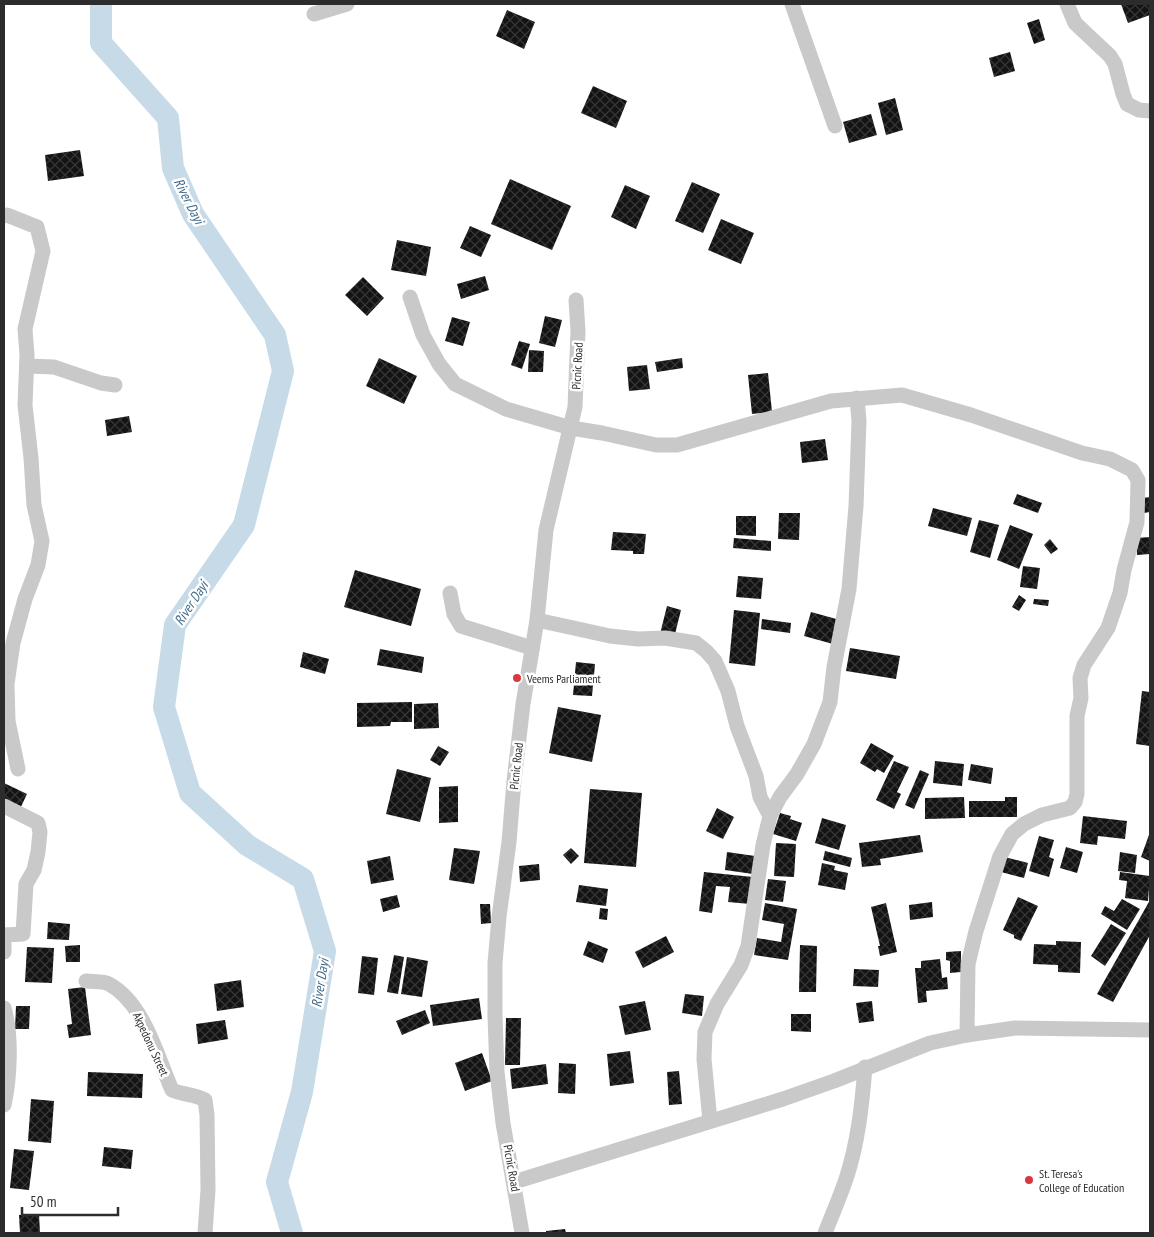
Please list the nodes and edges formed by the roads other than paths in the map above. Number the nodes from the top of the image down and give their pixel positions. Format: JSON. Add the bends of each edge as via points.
{"nodes":[{"id":1,"x":347,"y":4,"type":"edge"},
{"id":2,"x":792,"y":4,"type":"edge"},
{"id":3,"x":1067,"y":4,"type":"edge"},
{"id":4,"x":314,"y":14,"type":"dead end"},
{"id":5,"x":1150,"y":111,"type":"edge"},
{"id":6,"x":835,"y":126,"type":"dead end"},
{"id":7,"x":4,"y":216,"type":"edge"},
{"id":8,"x":410,"y":297,"type":"dead end"},
{"id":9,"x":576,"y":300,"type":"dead end"},
{"id":10,"x":27,"y":366,"type":"junction"},
{"id":11,"x":115,"y":385,"type":"dead end"},
{"id":12,"x":857,"y":398,"type":"junction"},
{"id":13,"x":571,"y":428,"type":"junction"},
{"id":14,"x":450,"y":593,"type":"dead end"},
{"id":15,"x":537,"y":620,"type":"junction"},
{"id":16,"x":8,"y":646,"type":"edge"},
{"id":17,"x":532,"y":648,"type":"junction"},
{"id":18,"x":18,"y":769,"type":"dead end"},
{"id":19,"x":4,"y":806,"type":"edge"},
{"id":20,"x":770,"y":816,"type":"junction"},
{"id":21,"x":4,"y":952,"type":"edge"},
{"id":22,"x":86,"y":981,"type":"dead end"},
{"id":23,"x":4,"y":1008,"type":"edge"},
{"id":24,"x":1150,"y":1030,"type":"edge"},
{"id":25,"x":967,"y":1035,"type":"junction"},
{"id":26,"x":864,"y":1068,"type":"junction"},
{"id":27,"x":4,"y":1105,"type":"edge"},
{"id":28,"x":710,"y":1121,"type":"junction"},
{"id":29,"x":514,"y":1182,"type":"junction"},
{"id":30,"x":205,"y":1233,"type":"edge"},
{"id":31,"x":522,"y":1233,"type":"edge"},
{"id":32,"x":826,"y":1233,"type":"edge"}],
"edges":[{"from":1,"to":4,"type":"street"},
{"from":2,"to":6,"type":"street"},
{"from":3,"to":5,"type":"street","via":[[1075,23],[1115,64],[1127,104]]},
{"from":7,"to":10,"type":"street","via":[[37,227],[43,250],[25,329]]},
{"from":8,"to":13,"type":"street","via":[[423,334],[439,364],[455,384],[506,409]]},
{"from":9,"to":13,"type":"street","name":"Picnic Road","via":[[578,331]]},
{"from":10,"to":11,"type":"street","via":[[54,367]]},
{"from":10,"to":16,"type":"street","via":[[25,405],[32,487],[42,541],[38,565]]},
{"from":12,"to":13,"type":"street","via":[[831,401],[677,445],[656,445]]},
{"from":12,"to":20,"type":"street","via":[[856,506],[849,589],[830,702],[814,744]]},
{"from":12,"to":25,"type":"street","via":[[902,395],[972,415],[1082,453],[1110,459],[1132,470],[1138,480],[1137,522],[1120,593],[1108,628],[1084,665],[1080,678],[1075,802],[1070,808],[1042,815],[1024,824],[1012,834],[1000,856],[968,964]]},
{"from":13,"to":15,"type":"street","name":"Picnic Road","via":[[546,530]]},
{"from":14,"to":17,"type":"street","via":[[454,614],[461,626]]},
{"from":15,"to":17,"type":"street","name":"Picnic Road"},
{"from":15,"to":20,"type":"street","via":[[610,636],[696,643],[706,651],[722,675],[760,797]]},
{"from":16,"to":18,"type":"street","via":[[8,721]]},
{"from":17,"to":29,"type":"street","name":"Picnic Road","via":[[495,963],[497,1072]]},
{"from":19,"to":21,"type":"street","via":[[38,823],[40,832],[34,870],[26,884],[23,934],[4,935]]},
{"from":20,"to":28,"type":"street","via":[[748,946],[705,1032],[704,1059]]},
{"from":22,"to":30,"type":"street","name":"Akpedonu Street","via":[[107,983],[122,993],[135,1008],[172,1090],[205,1100],[208,1190]]},
{"from":23,"to":27,"type":"street","via":[[10,1034]]},
{"from":24,"to":25,"type":"street","via":[[1014,1028]]},
{"from":25,"to":26,"type":"street","via":[[930,1043]]},
{"from":26,"to":28,"type":"street","via":[[783,1099]]},
{"from":26,"to":32,"type":"street","via":[[856,1138],[846,1178]]},
{"from":28,"to":29,"type":"street"},
{"from":29,"to":31,"type":"street","name":"Picnic Road"}]}
